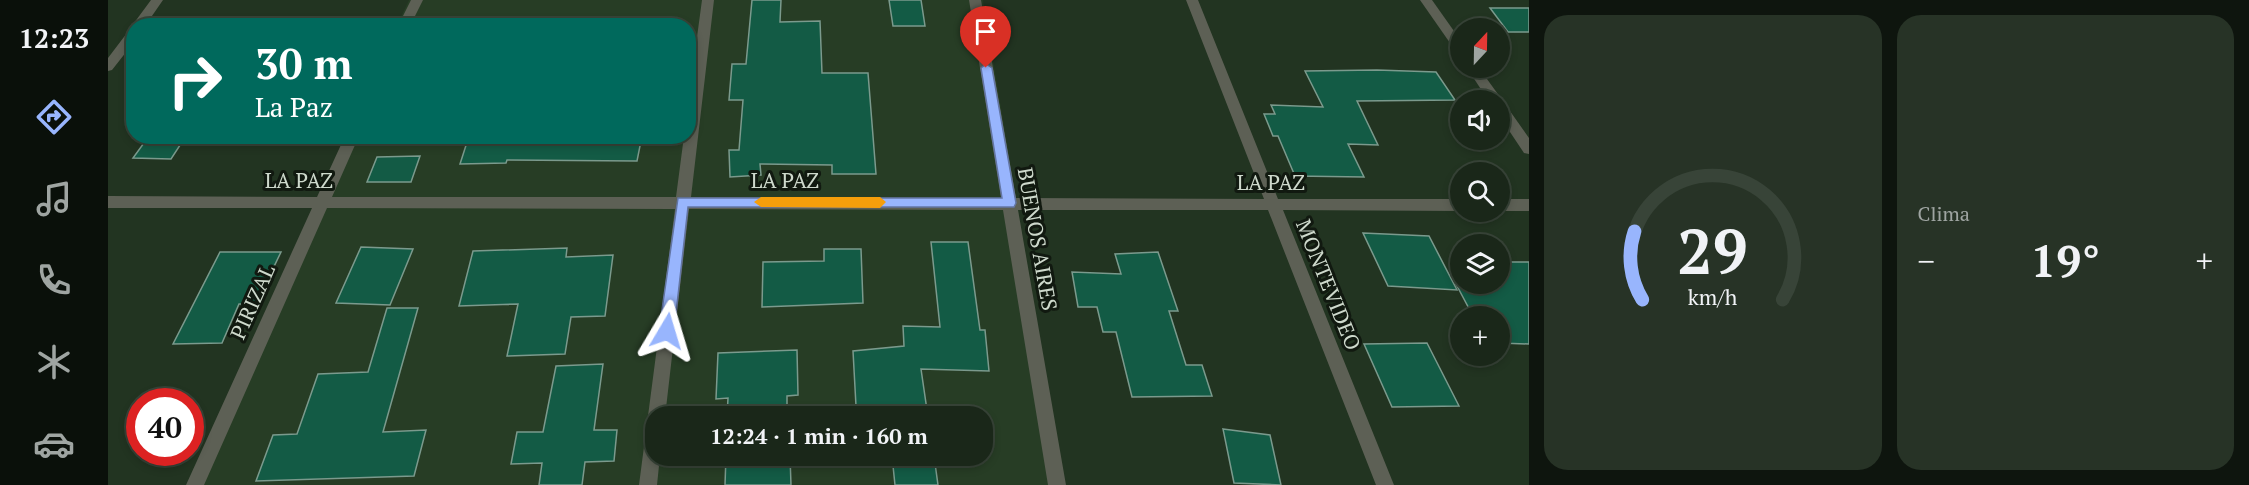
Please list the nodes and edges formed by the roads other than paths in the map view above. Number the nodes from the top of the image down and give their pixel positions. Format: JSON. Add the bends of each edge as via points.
{"nodes":[{"id":1,"x":157,"y":0,"type":"edge"},
{"id":2,"x":417,"y":0,"type":"edge"},
{"id":3,"x":708,"y":0,"type":"edge"},
{"id":4,"x":975,"y":0,"type":"edge"},
{"id":5,"x":1192,"y":0,"type":"edge"},
{"id":6,"x":1426,"y":0,"type":"edge"},
{"id":7,"x":144,"y":18,"type":"edge"},
{"id":8,"x":408,"y":18,"type":"edge"},
{"id":9,"x":1450,"y":34,"type":"edge"},
{"id":10,"x":126,"y":43,"type":"edge"},
{"id":11,"x":108,"y":67,"type":"edge"},
{"id":12,"x":696,"y":93,"type":"edge"},
{"id":13,"x":1510,"y":121,"type":"edge"},
{"id":14,"x":348,"y":144,"type":"edge"},
{"id":15,"x":689,"y":144,"type":"edge"},
{"id":16,"x":1529,"y":149,"type":"edge"},
{"id":17,"x":108,"y":202,"type":"edge"},
{"id":18,"x":320,"y":202,"type":"junction"},
{"id":19,"x":682,"y":202,"type":"junction"},
{"id":20,"x":1009,"y":203,"type":"junction"},
{"id":21,"x":1273,"y":204,"type":"junction"},
{"id":22,"x":1450,"y":205,"type":"edge"},
{"id":23,"x":1510,"y":205,"type":"edge"},
{"id":24,"x":1529,"y":205,"type":"edge"},
{"id":25,"x":658,"y":406,"type":"edge"},
{"id":26,"x":650,"y":466,"type":"edge"},
{"id":27,"x":195,"y":485,"type":"edge"},
{"id":28,"x":648,"y":485,"type":"edge"},
{"id":29,"x":1057,"y":485,"type":"edge"},
{"id":30,"x":1386,"y":485,"type":"edge"}],
"edges":[{"from":1,"to":7,"type":"street"},
{"from":2,"to":8,"type":"street"},
{"from":3,"to":12,"type":"street"},
{"from":4,"to":20,"type":"street","name":"BUENOS AIRES"},
{"from":5,"to":21,"type":"street","name":"MONTEVIDEO"},
{"from":6,"to":9,"type":"street"},
{"from":10,"to":11,"type":"street"},
{"from":13,"to":16,"type":"street"},
{"from":14,"to":18,"type":"street","name":"PIRIZAL"},
{"from":15,"to":19,"type":"street"},
{"from":17,"to":18,"type":"street","name":"LA PAZ"},
{"from":18,"to":19,"type":"street","name":"LA PAZ"},
{"from":18,"to":27,"type":"street","name":"PIRIZAL"},
{"from":19,"to":20,"type":"street","name":"LA PAZ"},
{"from":19,"to":25,"type":"street"},
{"from":20,"to":21,"type":"street","name":"LA PAZ"},
{"from":20,"to":29,"type":"street","name":"BUENOS AIRES"},
{"from":21,"to":22,"type":"street","name":"LA PAZ"},
{"from":21,"to":30,"type":"street","name":"MONTEVIDEO"},
{"from":23,"to":24,"type":"street"},
{"from":26,"to":28,"type":"street"}]}
